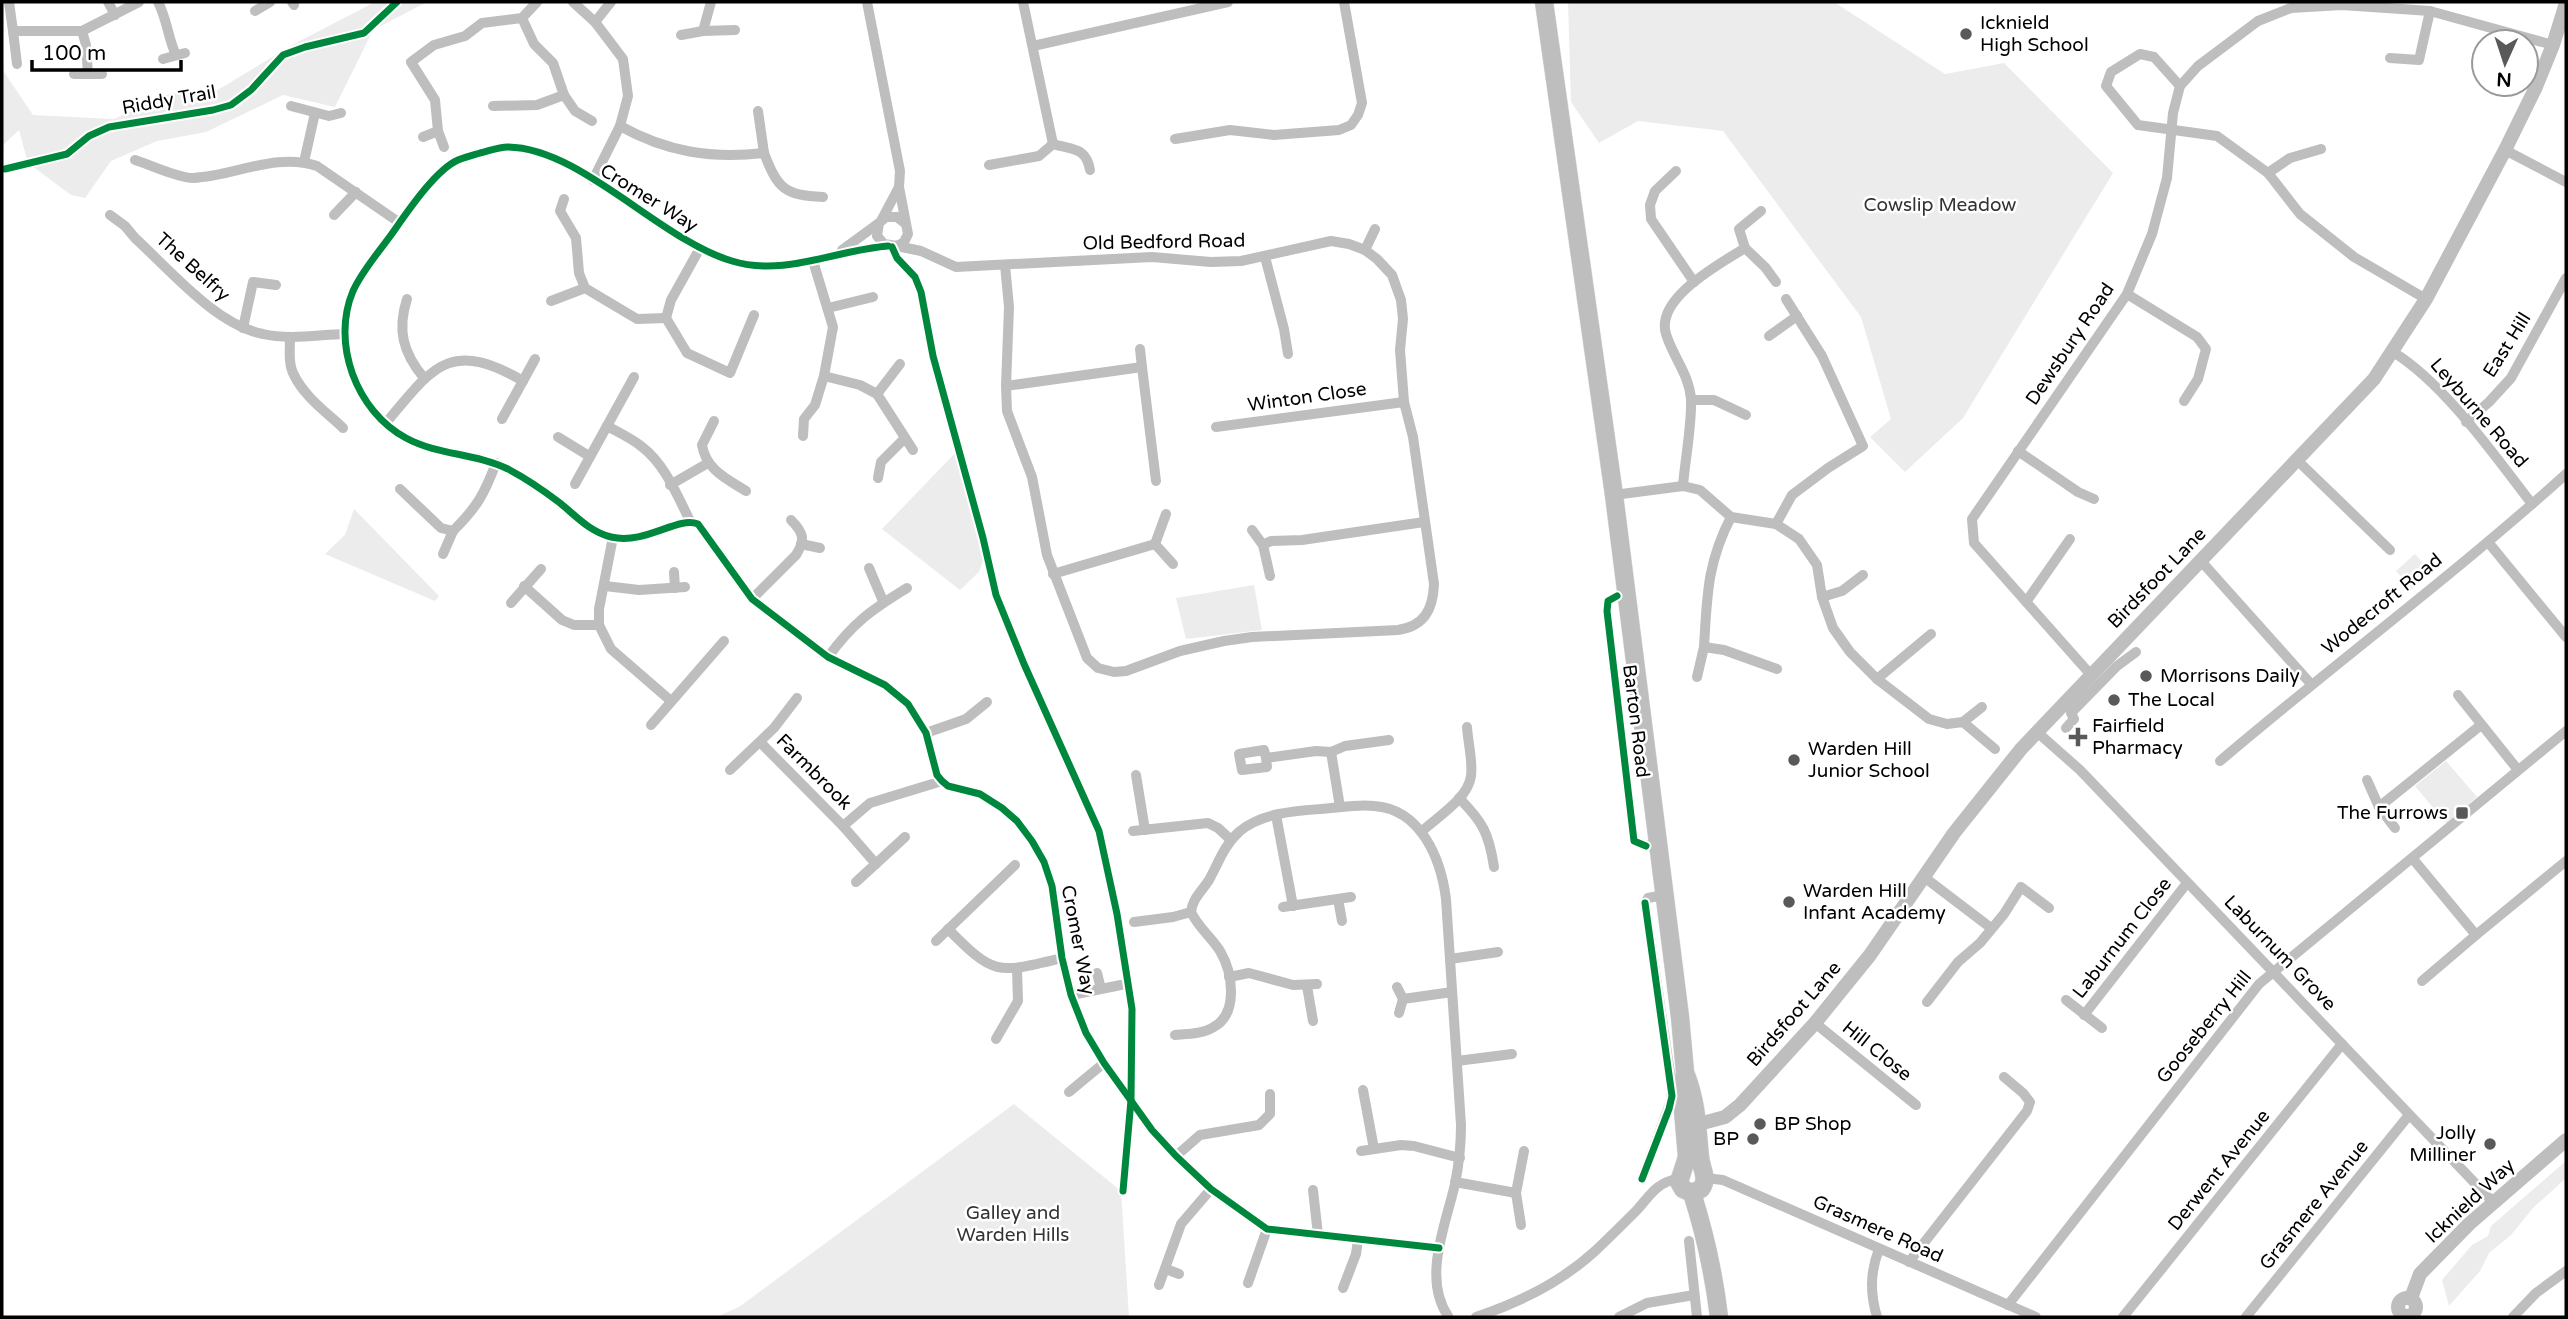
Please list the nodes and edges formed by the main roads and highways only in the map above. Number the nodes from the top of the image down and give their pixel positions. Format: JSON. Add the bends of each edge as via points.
{"nodes":[{"id":1,"x":1544,"y":2,"type":"edge"},
{"id":2,"x":1685,"y":1072,"type":"junction"},
{"id":3,"x":1680,"y":1174,"type":"junction"},
{"id":4,"x":1704,"y":1174,"type":"junction"},
{"id":5,"x":1692,"y":1193,"type":"junction"},
{"id":6,"x":1719,"y":1317,"type":"edge"}],
"edges":[{"from":1,"to":2,"type":"highway","name":"Barton Road","via":[[1614,495]]},
{"from":2,"to":3,"type":"highway","name":"Barton Road","via":[[1686,1157]]},
{"from":2,"to":4,"type":"highway","name":"Barton Road","via":[[1695,1098]]},
{"from":3,"to":4,"type":"highway","via":[[1692,1166]]},
{"from":3,"to":5,"type":"highway","via":[[1683,1189]]},
{"from":4,"to":5,"type":"highway","via":[[1701,1189]]},
{"from":5,"to":6,"type":"highway","via":[[1708,1247]]}]}
